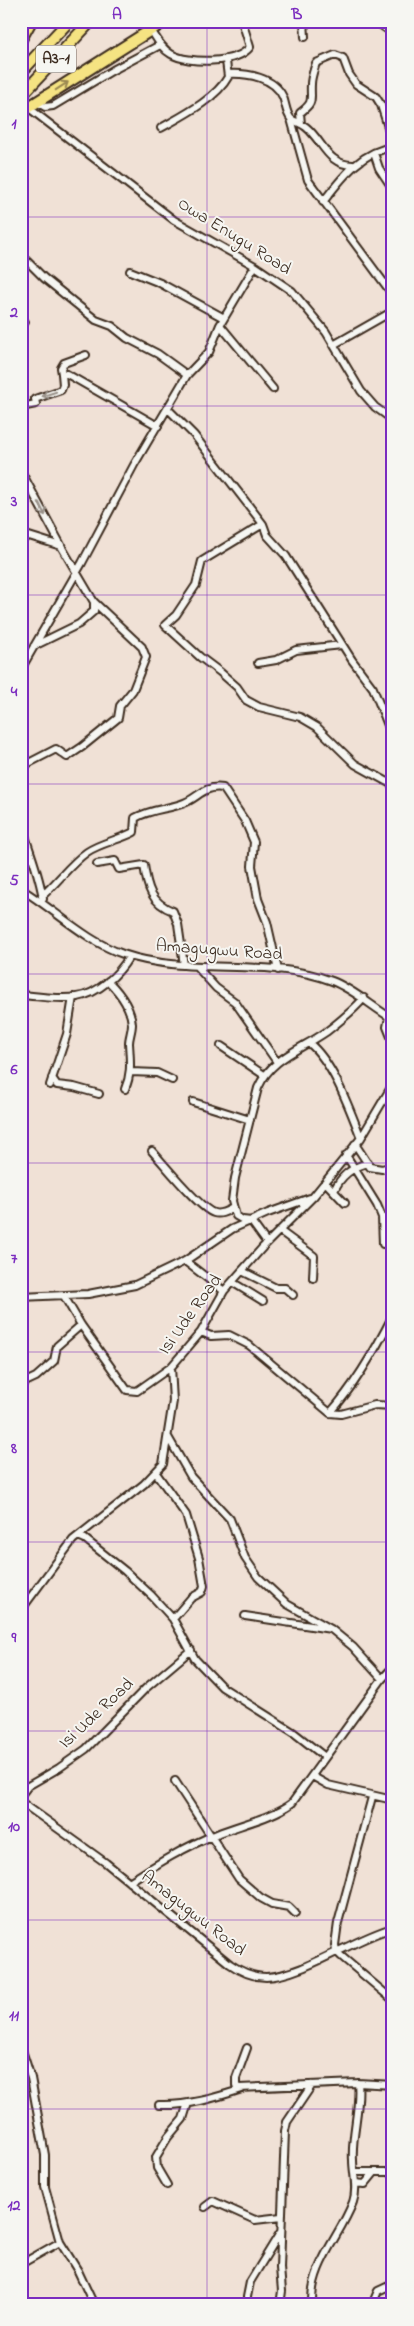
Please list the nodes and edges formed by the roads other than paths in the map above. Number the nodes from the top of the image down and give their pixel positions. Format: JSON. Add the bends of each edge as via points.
{"nodes":[{"id":1,"x":31,"y":21,"type":"edge"},
{"id":2,"x":69,"y":21,"type":"edge"},
{"id":3,"x":90,"y":21,"type":"edge"},
{"id":4,"x":165,"y":21,"type":"edge"},
{"id":5,"x":242,"y":21,"type":"edge"},
{"id":6,"x":304,"y":21,"type":"edge"},
{"id":7,"x":377,"y":21,"type":"edge"},
{"id":8,"x":151,"y":30,"type":"junction"},
{"id":9,"x":393,"y":32,"type":"edge"},
{"id":10,"x":305,"y":37,"type":"dead end"},
{"id":11,"x":21,"y":39,"type":"edge"},
{"id":12,"x":160,"y":45,"type":"junction"},
{"id":13,"x":226,"y":61,"type":"junction"},
{"id":14,"x":21,"y":72,"type":"edge"},
{"id":15,"x":228,"y":74,"type":"junction"},
{"id":16,"x":21,"y":96,"type":"edge"},
{"id":17,"x":27,"y":109,"type":"edge"},
{"id":18,"x":291,"y":119,"type":"junction"},
{"id":19,"x":301,"y":124,"type":"junction"},
{"id":20,"x":161,"y":128,"type":"dead end"},
{"id":21,"x":393,"y":145,"type":"edge"},
{"id":22,"x":374,"y":153,"type":"junction"},
{"id":23,"x":353,"y":166,"type":"junction"},
{"id":24,"x":393,"y":189,"type":"edge"},
{"id":25,"x":323,"y":202,"type":"junction"},
{"id":26,"x":21,"y":254,"type":"edge"},
{"id":27,"x":255,"y":266,"type":"junction"},
{"id":28,"x":130,"y":271,"type":"dead end"},
{"id":29,"x":393,"y":295,"type":"edge"},
{"id":30,"x":393,"y":311,"type":"edge"},
{"id":31,"x":224,"y":318,"type":"junction"},
{"id":32,"x":220,"y":325,"type":"junction"},
{"id":33,"x":335,"y":344,"type":"junction"},
{"id":34,"x":86,"y":355,"type":"dead end"},
{"id":35,"x":65,"y":374,"type":"junction"},
{"id":36,"x":188,"y":375,"type":"junction"},
{"id":37,"x":273,"y":389,"type":"dead end"},
{"id":38,"x":21,"y":407,"type":"edge"},
{"id":39,"x":168,"y":410,"type":"junction"},
{"id":40,"x":393,"y":420,"type":"edge"},
{"id":41,"x":158,"y":426,"type":"junction"},
{"id":42,"x":21,"y":471,"type":"edge"},
{"id":43,"x":263,"y":524,"type":"junction"},
{"id":44,"x":21,"y":540,"type":"edge"},
{"id":45,"x":62,"y":547,"type":"junction"},
{"id":46,"x":76,"y":572,"type":"junction"},
{"id":47,"x":94,"y":602,"type":"junction"},
{"id":48,"x":342,"y":645,"type":"junction"},
{"id":49,"x":33,"y":647,"type":"junction"},
{"id":50,"x":258,"y":663,"type":"dead end"},
{"id":51,"x":21,"y":669,"type":"edge"},
{"id":52,"x":393,"y":738,"type":"edge"},
{"id":53,"x":21,"y":768,"type":"edge"},
{"id":54,"x":393,"y":785,"type":"edge"},
{"id":55,"x":21,"y":821,"type":"edge"},
{"id":56,"x":97,"y":864,"type":"dead end"},
{"id":57,"x":21,"y":889,"type":"edge"},
{"id":58,"x":43,"y":899,"type":"junction"},
{"id":59,"x":130,"y":957,"type":"junction"},
{"id":60,"x":184,"y":965,"type":"junction"},
{"id":61,"x":197,"y":967,"type":"junction"},
{"id":62,"x":278,"y":970,"type":"junction"},
{"id":63,"x":108,"y":981,"type":"junction"},
{"id":64,"x":21,"y":995,"type":"edge"},
{"id":65,"x":73,"y":997,"type":"junction"},
{"id":66,"x":364,"y":998,"type":"junction"},
{"id":67,"x":391,"y":1018,"type":"edge"},
{"id":68,"x":393,"y":1042,"type":"edge"},
{"id":69,"x":309,"y":1043,"type":"junction"},
{"id":70,"x":221,"y":1046,"type":"dead end"},
{"id":71,"x":277,"y":1062,"type":"junction"},
{"id":72,"x":131,"y":1072,"type":"junction"},
{"id":73,"x":264,"y":1075,"type":"junction"},
{"id":74,"x":52,"y":1078,"type":"junction"},
{"id":75,"x":172,"y":1080,"type":"dead end"},
{"id":76,"x":393,"y":1084,"type":"edge"},
{"id":77,"x":50,"y":1085,"type":"dead end"},
{"id":78,"x":125,"y":1089,"type":"dead end"},
{"id":79,"x":99,"y":1094,"type":"dead end"},
{"id":80,"x":193,"y":1102,"type":"dead end"},
{"id":81,"x":250,"y":1120,"type":"junction"},
{"id":82,"x":361,"y":1138,"type":"junction"},
{"id":83,"x":355,"y":1144,"type":"junction"},
{"id":84,"x":152,"y":1151,"type":"dead end"},
{"id":85,"x":346,"y":1155,"type":"junction"},
{"id":86,"x":368,"y":1163,"type":"junction"},
{"id":87,"x":393,"y":1166,"type":"edge"},
{"id":88,"x":353,"y":1167,"type":"junction"},
{"id":89,"x":325,"y":1182,"type":"junction"},
{"id":90,"x":334,"y":1191,"type":"junction"},
{"id":91,"x":313,"y":1197,"type":"junction"},
{"id":92,"x":345,"y":1203,"type":"dead end"},
{"id":93,"x":233,"y":1208,"type":"junction"},
{"id":94,"x":236,"y":1216,"type":"junction"},
{"id":95,"x":251,"y":1221,"type":"junction"},
{"id":96,"x":232,"y":1229,"type":"junction"},
{"id":97,"x":280,"y":1231,"type":"junction"},
{"id":98,"x":267,"y":1243,"type":"junction"},
{"id":99,"x":383,"y":1244,"type":"dead end"},
{"id":100,"x":185,"y":1261,"type":"junction"},
{"id":101,"x":242,"y":1271,"type":"junction"},
{"id":102,"x":313,"y":1278,"type":"dead end"},
{"id":103,"x":232,"y":1282,"type":"junction"},
{"id":104,"x":224,"y":1291,"type":"junction"},
{"id":105,"x":293,"y":1295,"type":"dead end"},
{"id":106,"x":64,"y":1296,"type":"junction"},
{"id":107,"x":21,"y":1297,"type":"edge"},
{"id":108,"x":263,"y":1300,"type":"dead end"},
{"id":109,"x":393,"y":1316,"type":"edge"},
{"id":110,"x":81,"y":1325,"type":"junction"},
{"id":111,"x":201,"y":1332,"type":"junction"},
{"id":112,"x":171,"y":1367,"type":"junction"},
{"id":113,"x":21,"y":1384,"type":"edge"},
{"id":114,"x":393,"y":1406,"type":"edge"},
{"id":115,"x":330,"y":1413,"type":"junction"},
{"id":116,"x":168,"y":1437,"type":"junction"},
{"id":117,"x":156,"y":1473,"type":"junction"},
{"id":118,"x":78,"y":1536,"type":"junction"},
{"id":119,"x":32,"y":1597,"type":"junction"},
{"id":120,"x":21,"y":1601,"type":"edge"},
{"id":121,"x":21,"y":1610,"type":"edge"},
{"id":122,"x":245,"y":1616,"type":"dead end"},
{"id":123,"x":172,"y":1619,"type":"junction"},
{"id":124,"x":331,"y":1629,"type":"junction"},
{"id":125,"x":191,"y":1650,"type":"junction"},
{"id":126,"x":393,"y":1666,"type":"edge"},
{"id":127,"x":382,"y":1679,"type":"junction"},
{"id":128,"x":325,"y":1757,"type":"junction"},
{"id":129,"x":312,"y":1776,"type":"junction"},
{"id":130,"x":175,"y":1781,"type":"dead end"},
{"id":131,"x":21,"y":1795,"type":"edge"},
{"id":132,"x":372,"y":1797,"type":"junction"},
{"id":133,"x":393,"y":1800,"type":"edge"},
{"id":134,"x":22,"y":1803,"type":"edge"},
{"id":135,"x":21,"y":1813,"type":"edge"},
{"id":136,"x":212,"y":1836,"type":"junction"},
{"id":137,"x":129,"y":1882,"type":"junction"},
{"id":138,"x":295,"y":1913,"type":"dead end"},
{"id":139,"x":393,"y":1928,"type":"edge"},
{"id":140,"x":336,"y":1951,"type":"junction"},
{"id":141,"x":393,"y":2000,"type":"edge"},
{"id":142,"x":21,"y":2047,"type":"edge"},
{"id":143,"x":247,"y":2048,"type":"dead end"},
{"id":144,"x":358,"y":2083,"type":"junction"},
{"id":145,"x":312,"y":2085,"type":"junction"},
{"id":146,"x":393,"y":2085,"type":"edge"},
{"id":147,"x":243,"y":2088,"type":"junction"},
{"id":148,"x":188,"y":2103,"type":"junction"},
{"id":149,"x":159,"y":2105,"type":"dead end"},
{"id":150,"x":354,"y":2172,"type":"junction"},
{"id":151,"x":393,"y":2172,"type":"edge"},
{"id":152,"x":374,"y":2173,"type":"junction"},
{"id":153,"x":355,"y":2184,"type":"junction"},
{"id":154,"x":167,"y":2185,"type":"dead end"},
{"id":155,"x":205,"y":2207,"type":"dead end"},
{"id":156,"x":281,"y":2217,"type":"junction"},
{"id":157,"x":280,"y":2232,"type":"junction"},
{"id":158,"x":60,"y":2242,"type":"junction"},
{"id":159,"x":21,"y":2264,"type":"edge"},
{"id":160,"x":393,"y":2284,"type":"edge"},
{"id":161,"x":248,"y":2297,"type":"dead end"},
{"id":162,"x":94,"y":2305,"type":"edge"},
{"id":163,"x":280,"y":2305,"type":"edge"},
{"id":164,"x":312,"y":2305,"type":"edge"},
{"id":165,"x":372,"y":2305,"type":"edge"}],
"edges":[{"from":1,"to":11,"type":"highway"},
{"from":2,"to":14,"type":"highway"},
{"from":3,"to":16,"type":"highway","number":"A3-1"},
{"from":4,"to":8,"type":"highway"},
{"from":5,"to":13,"type":"street","via":[[250,47]]},
{"from":6,"to":10,"type":"street"},
{"from":7,"to":9,"type":"main road"},
{"from":8,"to":12,"type":"street"},
{"from":17,"to":8,"type":"highway","one_way":true},
{"from":12,"to":13,"type":"street","via":[[182,58]]},
{"from":12,"to":17,"type":"street","via":[[53,106]]},
{"from":13,"to":15,"type":"street"},
{"from":15,"to":18,"type":"street","via":[[246,74],[273,86],[281,94]]},
{"from":15,"to":20,"type":"street","via":[[225,82],[209,96]]},
{"from":17,"to":27,"type":"street","name":"Owa Enugu Road","via":[[174,220]]},
{"from":18,"to":19,"type":"street"},
{"from":18,"to":25,"type":"street","via":[[308,180]]},
{"from":19,"to":21,"type":"street","via":[[300,113],[309,106],[312,98],[310,84],[316,63],[335,56],[343,58],[356,84],[376,97]]},
{"from":19,"to":23,"type":"street","via":[[336,162]]},
{"from":21,"to":22,"type":"street"},
{"from":22,"to":23,"type":"street"},
{"from":22,"to":24,"type":"street","via":[[382,174]]},
{"from":23,"to":25,"type":"street"},
{"from":25,"to":29,"type":"street"},
{"from":26,"to":36,"type":"street","via":[[44,278],[96,320],[112,326]]},
{"from":27,"to":31,"type":"street"},
{"from":27,"to":33,"type":"street","name":"Owa Enugu Road","via":[[298,296]]},
{"from":28,"to":31,"type":"street","via":[[160,283]]},
{"from":30,"to":33,"type":"street"},
{"from":31,"to":32,"type":"street"},
{"from":32,"to":36,"type":"street","via":[[208,352]]},
{"from":32,"to":37,"type":"street"},
{"from":33,"to":40,"type":"street","name":"Owa Enugu Road","via":[[361,391]]},
{"from":34,"to":35,"type":"street","via":[[64,363],[61,368]]},
{"from":35,"to":38,"type":"street","one_way":true,"via":[[61,390],[35,399],[36,404]]},
{"from":35,"to":41,"type":"street"},
{"from":36,"to":39,"type":"street"},
{"from":39,"to":41,"type":"street"},
{"from":39,"to":43,"type":"street","via":[[194,435]]},
{"from":41,"to":46,"type":"street"},
{"from":42,"to":45,"type":"street","one_way":true},
{"from":43,"to":48,"type":"street","via":[[267,535],[286,556]]},
{"from":43,"to":54,"type":"street","via":[[202,561],[196,585],[176,615],[165,625],[220,672],[246,700],[259,707],[300,717],[317,727],[355,764]]},
{"from":44,"to":45,"type":"street","via":[[29,536]]},
{"from":45,"to":46,"type":"street"},
{"from":46,"to":47,"type":"street"},
{"from":46,"to":49,"type":"street"},
{"from":47,"to":49,"type":"street","via":[[94,611],[83,621]]},
{"from":47,"to":53,"type":"street","via":[[142,647],[146,657],[143,669],[133,690],[120,706],[118,718],[67,757],[56,749]]},
{"from":48,"to":50,"type":"street","via":[[296,650],[276,660]]},
{"from":48,"to":52,"type":"street","via":[[373,688]]},
{"from":49,"to":51,"type":"street"},
{"from":55,"to":58,"type":"street","via":[[36,864]]},
{"from":56,"to":60,"type":"street","via":[[115,861],[119,869],[144,865],[146,885],[161,907],[173,912],[178,924]]},
{"from":57,"to":58,"type":"street","name":"Amagugwu Road"},
{"from":58,"to":59,"type":"street","name":"Amagugwu Road","via":[[95,941]]},
{"from":58,"to":62,"type":"street","via":[[73,863],[89,851],[134,832],[135,818],[150,810],[185,803],[198,793],[224,788],[246,822],[254,842],[252,866],[258,899]]},
{"from":59,"to":60,"type":"street","name":"Amagugwu Road","via":[[159,964]]},
{"from":59,"to":63,"type":"street"},
{"from":60,"to":61,"type":"street","name":"Amagugwu Road"},
{"from":61,"to":62,"type":"street","name":"Amagugwu Road"},
{"from":61,"to":71,"type":"street","via":[[216,988],[235,1002]]},
{"from":62,"to":66,"type":"street","name":"Amagugwu Road","via":[[332,981]]},
{"from":63,"to":65,"type":"street"},
{"from":63,"to":72,"type":"street","via":[[130,1014]]},
{"from":64,"to":65,"type":"street"},
{"from":65,"to":74,"type":"street","via":[[68,1034]]},
{"from":66,"to":67,"type":"street","name":"Amagugwu Road"},
{"from":66,"to":69,"type":"street","via":[[344,1018]]},
{"from":67,"to":68,"type":"street","via":[[386,1027]]},
{"from":69,"to":71,"type":"street"},
{"from":69,"to":82,"type":"street","via":[[332,1075]]},
{"from":70,"to":73,"type":"street"},
{"from":71,"to":73,"type":"street"},
{"from":72,"to":75,"type":"street","via":[[157,1073]]},
{"from":72,"to":78,"type":"street"},
{"from":73,"to":81,"type":"street"},
{"from":74,"to":77,"type":"street"},
{"from":74,"to":79,"type":"street","via":[[57,1085]]},
{"from":76,"to":82,"type":"street","name":"Isi Ude Road"},
{"from":80,"to":81,"type":"street"},
{"from":81,"to":93,"type":"street","via":[[234,1178]]},
{"from":82,"to":83,"type":"street","name":"Isi Ude Road"},
{"from":83,"to":85,"type":"street","name":"Isi Ude Road"},
{"from":83,"to":86,"type":"street"},
{"from":84,"to":93,"type":"street","via":[[213,1213]]},
{"from":85,"to":88,"type":"street"},
{"from":85,"to":89,"type":"street","name":"Isi Ude Road"},
{"from":86,"to":87,"type":"street","via":[[370,1167]]},
{"from":86,"to":88,"type":"street"},
{"from":88,"to":90,"type":"street"},
{"from":88,"to":99,"type":"street","via":[[382,1217]]},
{"from":89,"to":90,"type":"street"},
{"from":89,"to":91,"type":"street","name":"Isi Ude Road"},
{"from":90,"to":92,"type":"street"},
{"from":91,"to":95,"type":"street"},
{"from":91,"to":97,"type":"street","name":"Isi Ude Road"},
{"from":93,"to":94,"type":"street"},
{"from":94,"to":95,"type":"street"},
{"from":94,"to":96,"type":"street"},
{"from":95,"to":96,"type":"street"},
{"from":95,"to":98,"type":"street"},
{"from":96,"to":100,"type":"street"},
{"from":97,"to":98,"type":"street","name":"Isi Ude Road"},
{"from":97,"to":102,"type":"street","via":[[314,1256]]},
{"from":98,"to":101,"type":"street","name":"Isi Ude Road"},
{"from":100,"to":104,"type":"street"},
{"from":100,"to":106,"type":"street","via":[[128,1287]]},
{"from":101,"to":103,"type":"street","name":"Isi Ude Road"},
{"from":101,"to":105,"type":"street","via":[[270,1285],[285,1288]]},
{"from":103,"to":104,"type":"street","name":"Isi Ude Road"},
{"from":103,"to":108,"type":"street"},
{"from":104,"to":111,"type":"street","name":"Isi Ude Road"},
{"from":106,"to":107,"type":"street"},
{"from":106,"to":110,"type":"street"},
{"from":109,"to":115,"type":"street","via":[[348,1392]]},
{"from":110,"to":112,"type":"street","via":[[127,1390],[137,1391]]},
{"from":110,"to":113,"type":"street","via":[[57,1346],[54,1361],[36,1377]]},
{"from":111,"to":112,"type":"street","name":"Isi Ude Road"},
{"from":111,"to":115,"type":"street","via":[[211,1336],[229,1336],[249,1345]]},
{"from":112,"to":116,"type":"street","name":"Isi Ude Road","via":[[173,1401]]},
{"from":114,"to":115,"type":"street","via":[[376,1405],[341,1414]]},
{"from":116,"to":117,"type":"street","name":"Isi Ude Road","via":[[164,1460]]},
{"from":116,"to":124,"type":"street","via":[[192,1477],[230,1519],[245,1558],[258,1577],[287,1604]]},
{"from":117,"to":118,"type":"street"},
{"from":117,"to":123,"type":"street","via":[[186,1515],[204,1586],[202,1592],[191,1598]]},
{"from":118,"to":119,"type":"street"},
{"from":118,"to":123,"type":"street","via":[[125,1571]]},
{"from":119,"to":120,"type":"street"},
{"from":119,"to":121,"type":"street"},
{"from":122,"to":124,"type":"street"},
{"from":123,"to":125,"type":"street"},
{"from":124,"to":127,"type":"street","via":[[353,1647]]},
{"from":125,"to":128,"type":"street","via":[[195,1659],[222,1687],[293,1732]]},
{"from":125,"to":131,"type":"street","name":"Isi Ude Road","via":[[146,1688],[86,1749],[28,1786]]},
{"from":126,"to":127,"type":"street"},
{"from":127,"to":128,"type":"street"},
{"from":128,"to":129,"type":"street"},
{"from":129,"to":132,"type":"street","via":[[328,1785]]},
{"from":129,"to":136,"type":"street","via":[[286,1808]]},
{"from":130,"to":136,"type":"street"},
{"from":132,"to":133,"type":"street"},
{"from":132,"to":140,"type":"street","via":[[338,1923]]},
{"from":134,"to":135,"type":"street"},
{"from":134,"to":137,"type":"street","name":"Amagugwu Road"},
{"from":136,"to":137,"type":"street"},
{"from":136,"to":138,"type":"street","via":[[246,1886],[261,1898],[289,1907]]},
{"from":137,"to":140,"type":"street","name":"Amagugwu Road","via":[[230,1964],[246,1972],[275,1976]]},
{"from":139,"to":140,"type":"street","name":"Amagugwu Road"},
{"from":140,"to":141,"type":"street"},
{"from":142,"to":158,"type":"street","via":[[31,2078],[46,2155],[45,2187]]},
{"from":143,"to":147,"type":"street","via":[[235,2083]]},
{"from":144,"to":145,"type":"street"},
{"from":144,"to":146,"type":"street"},
{"from":144,"to":150,"type":"street","via":[[352,2159]]},
{"from":145,"to":147,"type":"street"},
{"from":145,"to":156,"type":"street","via":[[286,2125]]},
{"from":147,"to":148,"type":"street"},
{"from":148,"to":149,"type":"street"},
{"from":148,"to":154,"type":"street","via":[[183,2119],[156,2157],[157,2168]]},
{"from":150,"to":152,"type":"street"},
{"from":150,"to":153,"type":"street"},
{"from":151,"to":152,"type":"street"},
{"from":152,"to":153,"type":"street","via":[[365,2184]]},
{"from":153,"to":164,"type":"street","via":[[353,2202],[315,2278]]},
{"from":155,"to":156,"type":"street","via":[[214,2201],[255,2220]]},
{"from":156,"to":157,"type":"street"},
{"from":157,"to":161,"type":"street","via":[[250,2282]]},
{"from":157,"to":163,"type":"street"},
{"from":158,"to":159,"type":"street"},
{"from":158,"to":162,"type":"street"},
{"from":160,"to":165,"type":"street","via":[[378,2291]]}]}
